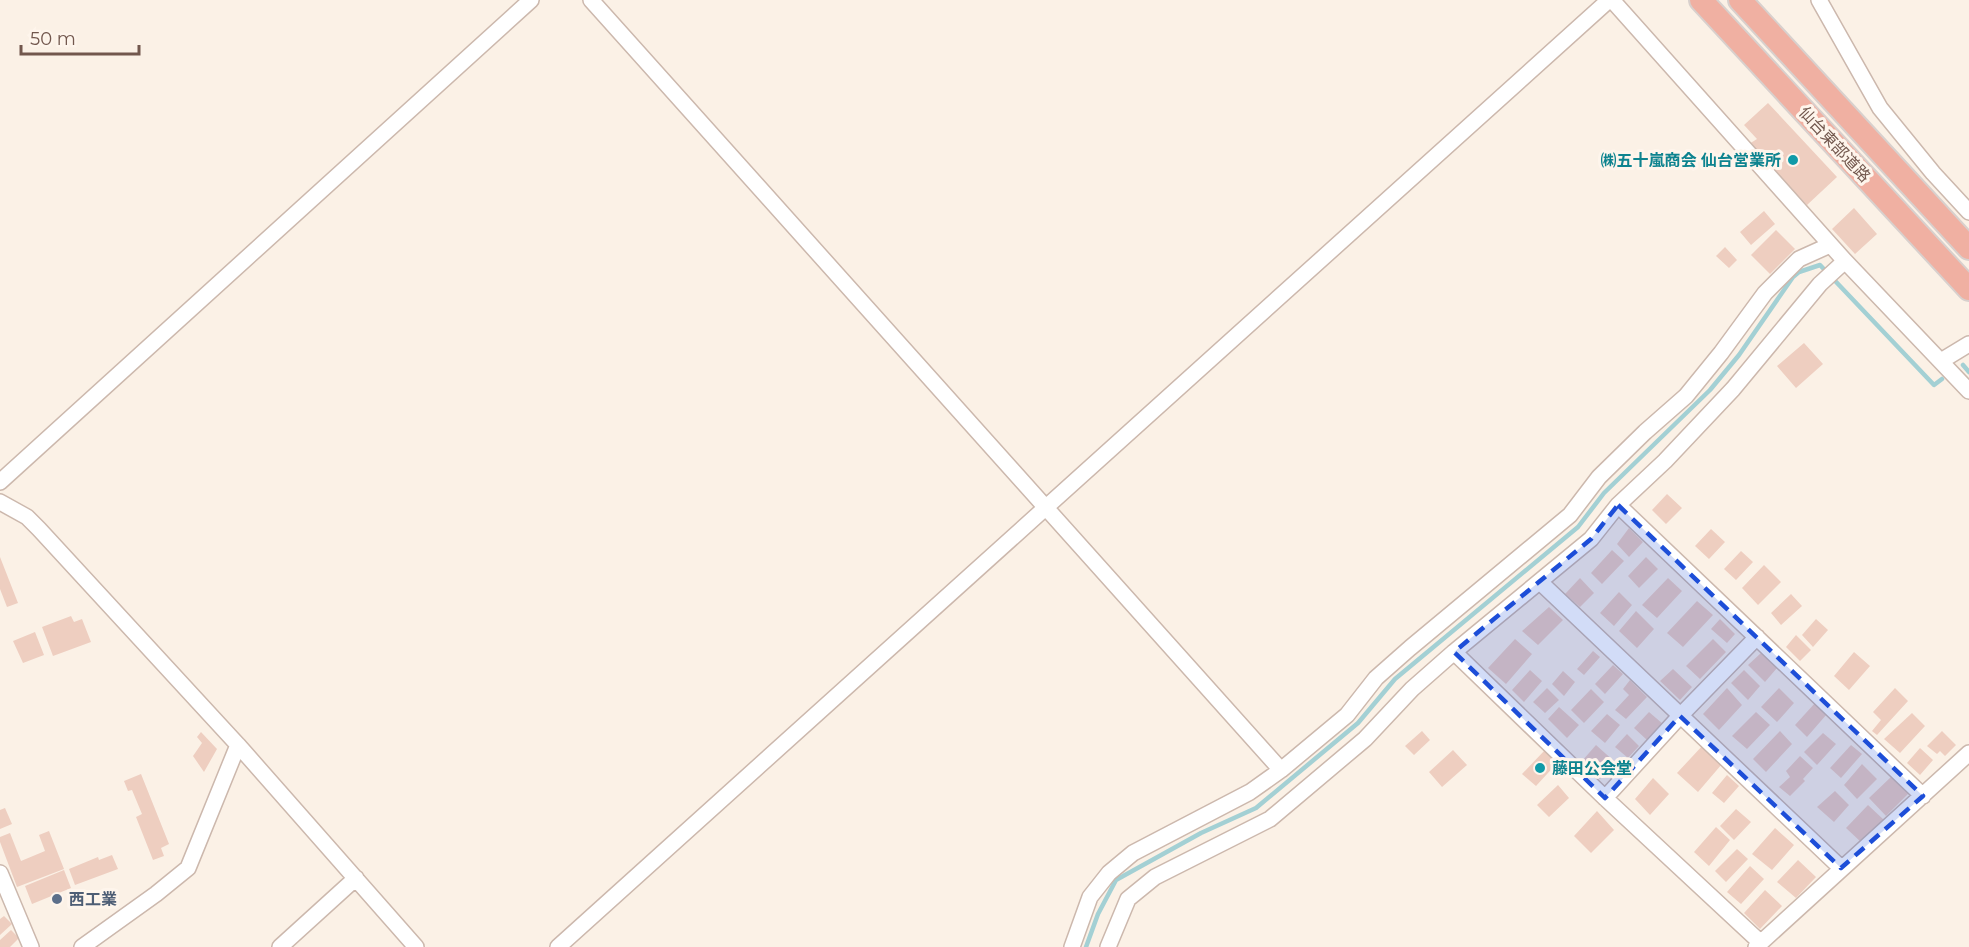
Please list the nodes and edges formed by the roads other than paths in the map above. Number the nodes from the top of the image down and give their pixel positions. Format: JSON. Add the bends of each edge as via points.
{"nodes":[{"id":1,"x":531,"y":0,"type":"edge"},
{"id":2,"x":591,"y":0,"type":"edge"},
{"id":3,"x":1610,"y":0,"type":"edge"},
{"id":4,"x":1701,"y":0,"type":"edge"},
{"id":5,"x":1740,"y":0,"type":"edge"},
{"id":6,"x":1819,"y":0,"type":"edge"},
{"id":7,"x":1969,"y":212,"type":"edge"},
{"id":8,"x":1830,"y":245,"type":"junction"},
{"id":9,"x":1969,"y":248,"type":"edge"},
{"id":10,"x":1842,"y":263,"type":"junction"},
{"id":11,"x":1969,"y":289,"type":"edge"},
{"id":12,"x":1969,"y":344,"type":"edge"},
{"id":13,"x":1941,"y":361,"type":"junction"},
{"id":14,"x":1969,"y":391,"type":"edge"},
{"id":15,"x":0,"y":482,"type":"edge"},
{"id":16,"x":0,"y":502,"type":"edge"},
{"id":17,"x":1618,"y":505,"type":"junction"},
{"id":18,"x":1045,"y":508,"type":"junction"},
{"id":19,"x":1540,"y":582,"type":"junction"},
{"id":20,"x":1757,"y":637,"type":"junction"},
{"id":21,"x":1454,"y":652,"type":"junction"},
{"id":22,"x":1680,"y":716,"type":"junction"},
{"id":23,"x":238,"y":745,"type":"junction"},
{"id":24,"x":1969,"y":753,"type":"edge"},
{"id":25,"x":1281,"y":770,"type":"junction"},
{"id":26,"x":1923,"y":796,"type":"junction"},
{"id":27,"x":1605,"y":798,"type":"junction"},
{"id":28,"x":1841,"y":868,"type":"junction"},
{"id":29,"x":0,"y":873,"type":"edge"},
{"id":30,"x":356,"y":878,"type":"junction"},
{"id":31,"x":1759,"y":945,"type":"edge"},
{"id":32,"x":31,"y":947,"type":"edge"},
{"id":33,"x":82,"y":947,"type":"edge"},
{"id":34,"x":280,"y":947,"type":"edge"},
{"id":35,"x":416,"y":947,"type":"edge"},
{"id":36,"x":558,"y":947,"type":"edge"},
{"id":37,"x":1072,"y":947,"type":"edge"},
{"id":38,"x":1108,"y":947,"type":"edge"}],
"edges":[{"from":1,"to":15,"type":"street"},
{"from":2,"to":18,"type":"street"},
{"from":3,"to":8,"type":"street"},
{"from":3,"to":18,"type":"street"},
{"from":4,"to":11,"type":"highway","name":"仙台東部道路"},
{"from":5,"to":9,"type":"highway","name":"仙台東部道路"},
{"from":6,"to":7,"type":"street","via":[[1880,108]]},
{"from":8,"to":10,"type":"street"},
{"from":8,"to":25,"type":"street","via":[[1799,259],[1765,293],[1686,396],[1599,477],[1570,515],[1410,648],[1376,678],[1347,715]]},
{"from":10,"to":13,"type":"street"},
{"from":10,"to":17,"type":"street","via":[[1733,388]]},
{"from":12,"to":13,"type":"street"},
{"from":13,"to":14,"type":"street"},
{"from":16,"to":23,"type":"street","via":[[27,517]]},
{"from":17,"to":19,"type":"street","via":[[1591,539]]},
{"from":17,"to":20,"type":"street"},
{"from":18,"to":25,"type":"street"},
{"from":18,"to":36,"type":"street"},
{"from":19,"to":21,"type":"street"},
{"from":19,"to":22,"type":"street"},
{"from":20,"to":22,"type":"street"},
{"from":20,"to":26,"type":"street"},
{"from":21,"to":27,"type":"street"},
{"from":21,"to":38,"type":"street","via":[[1365,739],[1270,819],[1155,877],[1128,899]]},
{"from":22,"to":27,"type":"street"},
{"from":22,"to":28,"type":"street"},
{"from":23,"to":30,"type":"street"},
{"from":23,"to":33,"type":"street","via":[[188,868]]},
{"from":24,"to":26,"type":"street"},
{"from":25,"to":37,"type":"street","via":[[1250,792],[1132,854],[1109,873],[1090,897]]},
{"from":26,"to":28,"type":"street"},
{"from":27,"to":31,"type":"street"},
{"from":28,"to":31,"type":"street"},
{"from":29,"to":32,"type":"street"},
{"from":30,"to":34,"type":"street"},
{"from":30,"to":35,"type":"street"}]}
